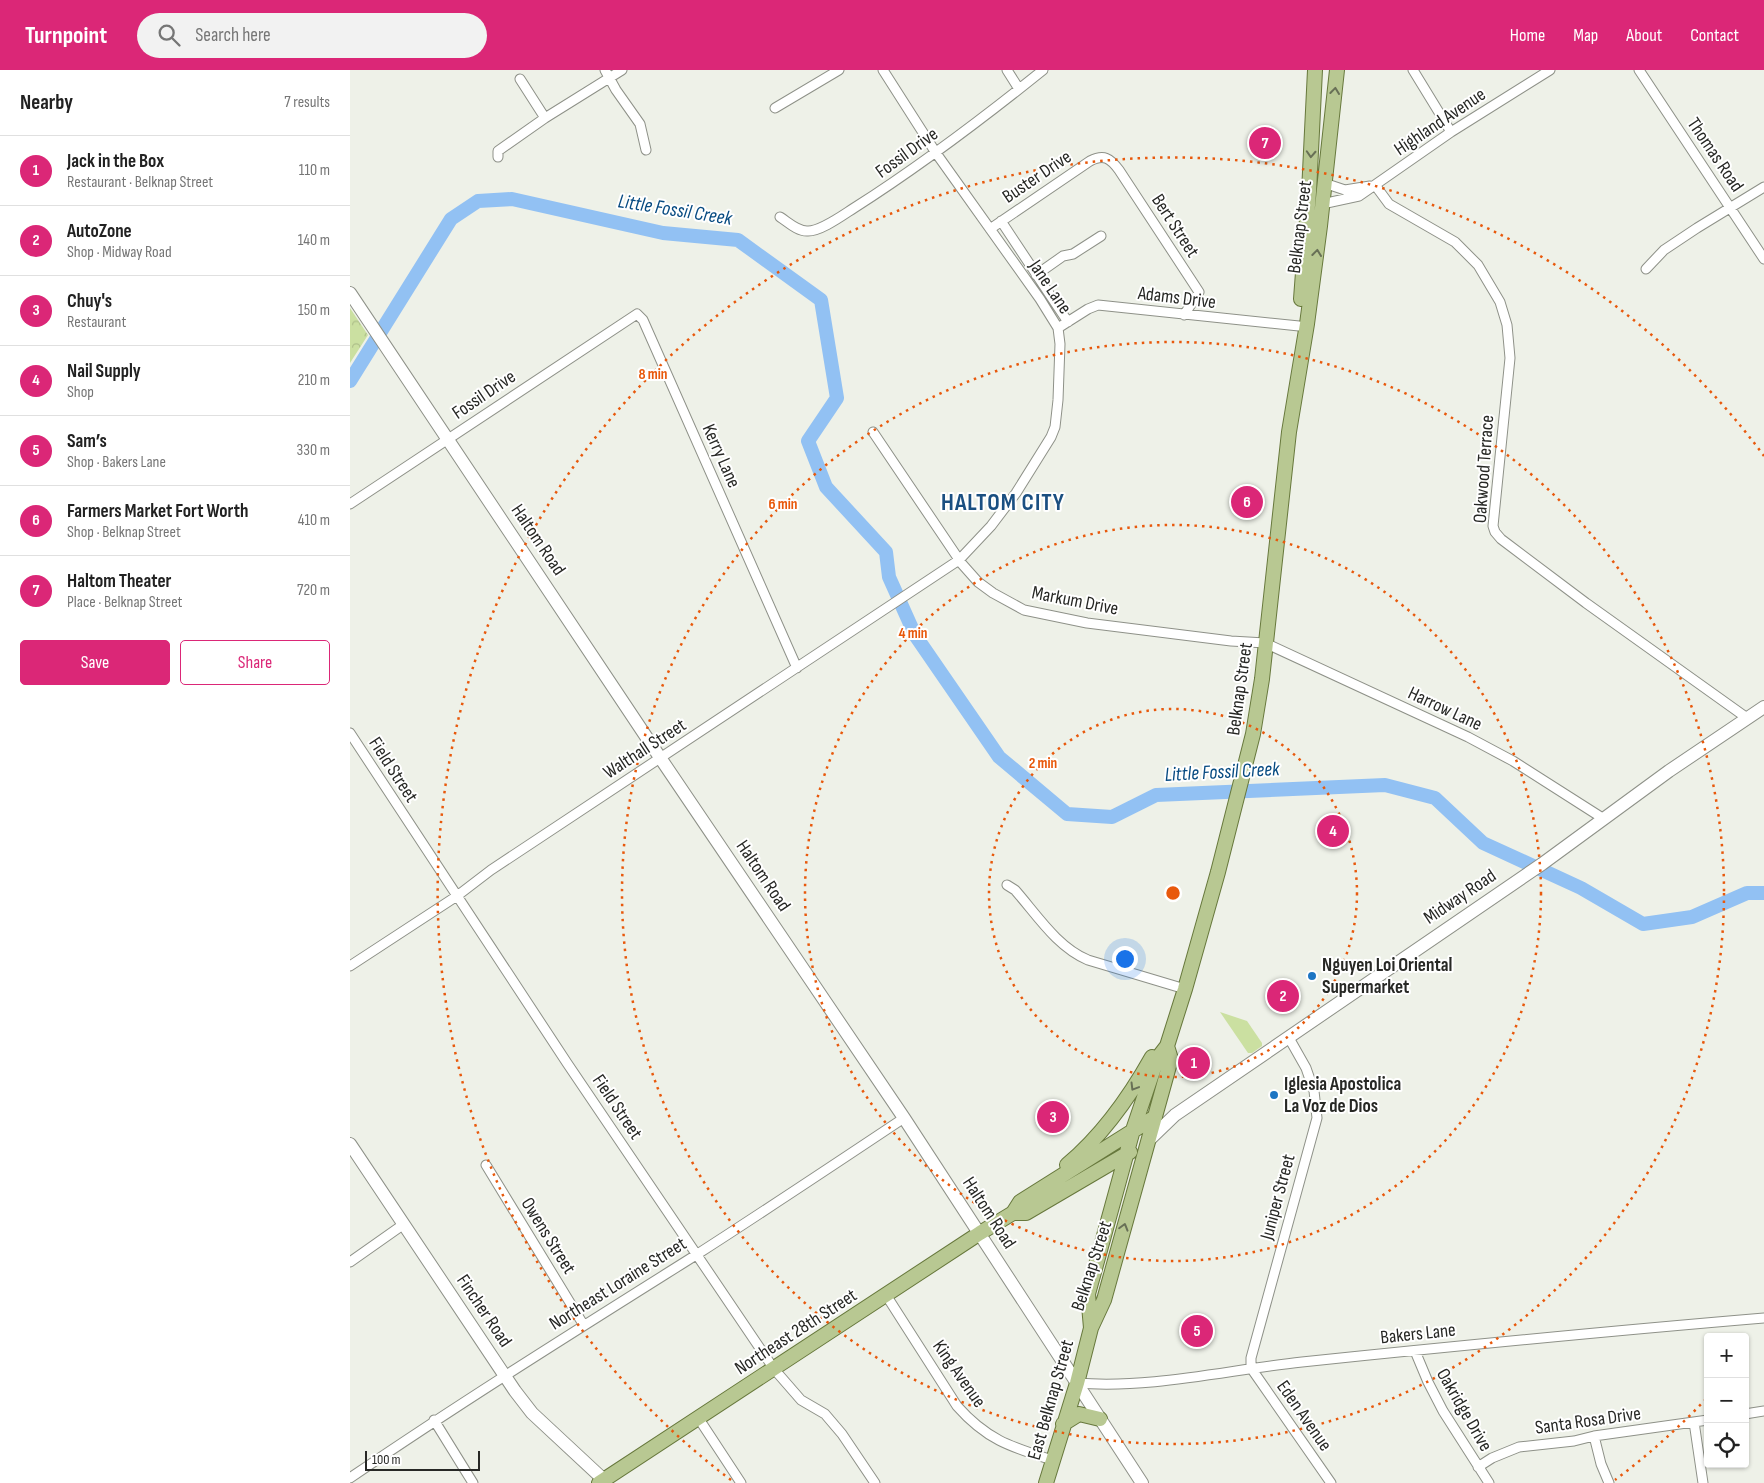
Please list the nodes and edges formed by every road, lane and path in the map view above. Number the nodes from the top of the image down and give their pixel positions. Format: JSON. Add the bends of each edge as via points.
{"nodes":[{"id":1,"x":622,"y":70,"type":"edge"},
{"id":2,"x":839,"y":70,"type":"edge"},
{"id":3,"x":883,"y":70,"type":"edge"},
{"id":4,"x":1007,"y":70,"type":"edge"},
{"id":5,"x":1043,"y":70,"type":"edge"},
{"id":6,"x":1315,"y":70,"type":"edge"},
{"id":7,"x":1337,"y":70,"type":"edge"},
{"id":8,"x":1413,"y":70,"type":"edge"},
{"id":9,"x":1550,"y":70,"type":"edge"},
{"id":10,"x":1639,"y":70,"type":"edge"},
{"id":11,"x":608,"y":74,"type":"edge"},
{"id":12,"x":520,"y":79,"type":"dead end"},
{"id":13,"x":1019,"y":89,"type":"junction"},
{"id":14,"x":776,"y":108,"type":"dead end"},
{"id":15,"x":545,"y":118,"type":"junction"},
{"id":16,"x":1451,"y":132,"type":"junction"},
{"id":17,"x":646,"y":150,"type":"dead end"},
{"id":18,"x":936,"y":153,"type":"junction"},
{"id":19,"x":498,"y":157,"type":"dead end"},
{"id":20,"x":1104,"y":158,"type":"joint"},
{"id":21,"x":1324,"y":183,"type":"junction"},
{"id":22,"x":1375,"y":185,"type":"junction"},
{"id":23,"x":1764,"y":187,"type":"edge"},
{"id":24,"x":1322,"y":204,"type":"junction"},
{"id":25,"x":1731,"y":208,"type":"junction"},
{"id":26,"x":780,"y":217,"type":"dead end"},
{"id":27,"x":996,"y":225,"type":"junction"},
{"id":28,"x":1101,"y":236,"type":"dead end"},
{"id":29,"x":1764,"y":259,"type":"edge"},
{"id":30,"x":1646,"y":269,"type":"dead end"},
{"id":31,"x":1036,"y":275,"type":"junction"},
{"id":32,"x":350,"y":293,"type":"edge"},
{"id":33,"x":636,"y":314,"type":"joint"},
{"id":34,"x":1184,"y":315,"type":"junction"},
{"id":35,"x":1066,"y":320,"type":"junction"},
{"id":36,"x":1299,"y":326,"type":"junction"},
{"id":37,"x":1058,"y":328,"type":"junction"},
{"id":38,"x":1295,"y":387,"type":"junction"},
{"id":39,"x":873,"y":432,"type":"dead end"},
{"id":40,"x":448,"y":438,"type":"junction"},
{"id":41,"x":350,"y":504,"type":"edge"},
{"id":42,"x":960,"y":560,"type":"junction"},
{"id":43,"x":1265,"y":643,"type":"junction"},
{"id":44,"x":797,"y":668,"type":"junction"},
{"id":45,"x":1764,"y":707,"type":"edge"},
{"id":46,"x":1747,"y":718,"type":"junction"},
{"id":47,"x":350,"y":734,"type":"edge"},
{"id":48,"x":661,"y":759,"type":"junction"},
{"id":49,"x":1604,"y":819,"type":"junction"},
{"id":50,"x":1007,"y":884,"type":"dead end"},
{"id":51,"x":458,"y":896,"type":"junction"},
{"id":52,"x":350,"y":966,"type":"edge"},
{"id":53,"x":1185,"y":989,"type":"junction"},
{"id":54,"x":1177,"y":1016,"type":"junction"},
{"id":55,"x":1289,"y":1038,"type":"junction"},
{"id":56,"x":1168,"y":1046,"type":"junction"},
{"id":57,"x":1174,"y":1115,"type":"junction"},
{"id":58,"x":1155,"y":1117,"type":"junction"},
{"id":59,"x":904,"y":1118,"type":"junction"},
{"id":60,"x":1133,"y":1130,"type":"junction"},
{"id":61,"x":1148,"y":1141,"type":"junction"},
{"id":62,"x":350,"y":1144,"type":"edge"},
{"id":63,"x":1127,"y":1154,"type":"junction"},
{"id":64,"x":486,"y":1165,"type":"dead end"},
{"id":65,"x":1078,"y":1166,"type":"junction"},
{"id":66,"x":1090,"y":1176,"type":"junction"},
{"id":67,"x":1120,"y":1180,"type":"junction"},
{"id":68,"x":1030,"y":1196,"type":"junction"},
{"id":69,"x":1013,"y":1213,"type":"junction"},
{"id":70,"x":404,"y":1224,"type":"junction"},
{"id":71,"x":980,"y":1233,"type":"junction"},
{"id":72,"x":696,"y":1254,"type":"junction"},
{"id":73,"x":350,"y":1262,"type":"edge"},
{"id":74,"x":886,"y":1295,"type":"junction"},
{"id":75,"x":1764,"y":1318,"type":"edge"},
{"id":76,"x":584,"y":1324,"type":"junction"},
{"id":77,"x":1091,"y":1328,"type":"junction"},
{"id":78,"x":1415,"y":1351,"type":"junction"},
{"id":79,"x":1251,"y":1368,"type":"junction"},
{"id":80,"x":774,"y":1369,"type":"junction"},
{"id":81,"x":504,"y":1375,"type":"junction"},
{"id":82,"x":1076,"y":1383,"type":"junction"},
{"id":83,"x":1764,"y":1411,"type":"edge"},
{"id":84,"x":1749,"y":1413,"type":"edge"},
{"id":85,"x":698,"y":1419,"type":"junction"},
{"id":86,"x":1100,"y":1419,"type":"junction"},
{"id":87,"x":434,"y":1420,"type":"junction"},
{"id":88,"x":1704,"y":1421,"type":"edge"},
{"id":89,"x":1694,"y":1422,"type":"junction"},
{"id":90,"x":1063,"y":1424,"type":"junction"},
{"id":91,"x":1594,"y":1436,"type":"junction"},
{"id":92,"x":1052,"y":1460,"type":"junction"},
{"id":93,"x":1478,"y":1467,"type":"junction"},
{"id":94,"x":350,"y":1478,"type":"edge"},
{"id":95,"x":603,"y":1482,"type":"edge"},
{"id":96,"x":474,"y":1483,"type":"edge"},
{"id":97,"x":741,"y":1483,"type":"edge"},
{"id":98,"x":875,"y":1483,"type":"edge"},
{"id":99,"x":1046,"y":1483,"type":"edge"},
{"id":100,"x":1142,"y":1483,"type":"edge"},
{"id":101,"x":1331,"y":1483,"type":"edge"},
{"id":102,"x":1489,"y":1483,"type":"edge"},
{"id":103,"x":1610,"y":1483,"type":"edge"},
{"id":104,"x":1703,"y":1483,"type":"edge"}],
"edges":[{"from":1,"to":11,"type":"street"},
{"from":2,"to":14,"type":"street"},
{"from":3,"to":18,"type":"street","name":"Jane Lane"},
{"from":4,"to":13,"type":"street"},
{"from":5,"to":13,"type":"street","name":"Fossil Drive"},
{"from":6,"to":36,"type":"main road","name":"Belknap Street","one_way":true},
{"from":21,"to":7,"type":"main road","name":"Belknap Street","one_way":true},
{"from":8,"to":16,"type":"street"},
{"from":9,"to":16,"type":"street","name":"Highland Avenue"},
{"from":10,"to":25,"type":"street","name":"Thomas Road"},
{"from":11,"to":15,"type":"street"},
{"from":11,"to":17,"type":"street","via":[[640,124]]},
{"from":12,"to":15,"type":"street"},
{"from":13,"to":18,"type":"street","name":"Fossil Drive"},
{"from":15,"to":19,"type":"street","via":[[498,151]]},
{"from":16,"to":22,"type":"street","name":"Highland Avenue"},
{"from":18,"to":26,"type":"street","name":"Fossil Drive","via":[[816,230],[798,229]]},
{"from":18,"to":27,"type":"street","name":"Jane Lane"},
{"from":20,"to":27,"type":"street","name":"Buster Drive","via":[[1090,161]]},
{"from":20,"to":34,"type":"street","name":"Bert Street","via":[[1119,170],[1200,292]]},
{"from":21,"to":22,"type":"street","via":[[1345,190]]},
{"from":21,"to":24,"type":"main road","name":"Belknap Street"},
{"from":22,"to":24,"type":"street","via":[[1353,198]]},
{"from":22,"to":46,"type":"street","name":"Oakwood Terrace","via":[[1389,204],[1455,242],[1478,265],[1500,302],[1507,325],[1510,358],[1493,526],[1495,532],[1586,603]]},
{"from":23,"to":25,"type":"street"},
{"from":38,"to":24,"type":"main road","name":"Belknap Street","one_way":true,"via":[[1307,324]]},
{"from":25,"to":29,"type":"street","name":"Thomas Road"},
{"from":25,"to":30,"type":"street","via":[[1664,250]]},
{"from":27,"to":31,"type":"street"},
{"from":27,"to":37,"type":"street","name":"Jane Lane"},
{"from":28,"to":31,"type":"street"},
{"from":31,"to":35,"type":"street"},
{"from":32,"to":40,"type":"main road","name":"Haltom Road"},
{"from":33,"to":40,"type":"street","name":"Fossil Drive"},
{"from":33,"to":44,"type":"street","name":"Kerry Lane","via":[[643,320]]},
{"from":34,"to":35,"type":"street","name":"Adams Drive","via":[[1098,305]]},
{"from":34,"to":36,"type":"street","name":"Adams Drive"},
{"from":35,"to":37,"type":"street","name":"Adams Drive"},
{"from":36,"to":38,"type":"main road","name":"Belknap Street"},
{"from":37,"to":42,"type":"street","name":"Jane Lane","via":[[1058,400],[1051,438],[992,526]]},
{"from":38,"to":43,"type":"main road","name":"Belknap Street"},
{"from":39,"to":42,"type":"street","name":"Markum Drive"},
{"from":40,"to":41,"type":"street","name":"Fossil Drive"},
{"from":40,"to":48,"type":"main road","name":"Haltom Road"},
{"from":42,"to":43,"type":"street","name":"Markum Drive","via":[[978,582],[1024,610],[1088,623]]},
{"from":42,"to":44,"type":"street","name":"Walthall Street"},
{"from":43,"to":49,"type":"street","name":"Harrow Lane","via":[[1468,737],[1513,761]]},
{"from":43,"to":53,"type":"main road","name":"Belknap Street","via":[[1262,678],[1245,769]]},
{"from":44,"to":48,"type":"street","name":"Walthall Street"},
{"from":45,"to":46,"type":"main road","name":"Midway Road"},
{"from":46,"to":49,"type":"main road","name":"Midway Road"},
{"from":47,"to":51,"type":"street","name":"Field Street"},
{"from":48,"to":51,"type":"street","name":"Walthall Street","via":[[491,870]]},
{"from":48,"to":59,"type":"main road","name":"Haltom Road"},
{"from":49,"to":55,"type":"main road","name":"Midway Road"},
{"from":50,"to":53,"type":"street","via":[[1075,954]]},
{"from":51,"to":52,"type":"street","name":"Walthall Street"},
{"from":51,"to":72,"type":"street","name":"Field Street"},
{"from":53,"to":54,"type":"main road","name":"Belknap Street"},
{"from":54,"to":56,"type":"main road","name":"Belknap Street"},
{"from":54,"to":68,"type":"main road","one_way":true,"via":[[1110,1122]]},
{"from":55,"to":57,"type":"main road","name":"Midway Road"},
{"from":55,"to":79,"type":"street","name":"Juniper Street","via":[[1306,1068],[1314,1091],[1316,1118],[1251,1358]]},
{"from":56,"to":58,"type":"main road","name":"Belknap Street","via":[[1171,1059]]},
{"from":56,"to":60,"type":"main road","name":"Belknap Street","via":[[1157,1060]]},
{"from":57,"to":58,"type":"main road","name":"Midway Road"},
{"from":57,"to":61,"type":"main road","name":"Midway Road"},
{"from":58,"to":60,"type":"main road","name":"Northeast 28th Street"},
{"from":58,"to":61,"type":"main road","name":"Belknap Street"},
{"from":59,"to":71,"type":"main road","name":"Haltom Road"},
{"from":59,"to":72,"type":"street","name":"Northeast Loraine Street"},
{"from":60,"to":63,"type":"main road","name":"Belknap Street"},
{"from":60,"to":65,"type":"main road","name":"Northeast 28th Street"},
{"from":61,"to":63,"type":"main road","name":"Northeast 28th Street"},
{"from":77,"to":61,"type":"main road","name":"Belknap Street","one_way":true,"via":[[1104,1300]]},
{"from":62,"to":70,"type":"main road","name":"Fincher Road"},
{"from":63,"to":66,"type":"main road","name":"Northeast 28th Street"},
{"from":63,"to":67,"type":"main road","name":"Belknap Street"},
{"from":64,"to":76,"type":"street","name":"Owens Street"},
{"from":65,"to":66,"type":"main road"},
{"from":65,"to":68,"type":"main road","name":"Northeast 28th Street"},
{"from":66,"to":67,"type":"main road","via":[[1113,1169]]},
{"from":66,"to":69,"type":"main road","name":"Northeast 28th Street","via":[[1026,1213]]},
{"from":67,"to":77,"type":"main road","name":"Belknap Street","via":[[1088,1294]]},
{"from":68,"to":69,"type":"main road","name":"Northeast 28th Street","via":[[1020,1202]]},
{"from":69,"to":71,"type":"main road","name":"Northeast 28th Street"},
{"from":70,"to":73,"type":"street"},
{"from":70,"to":81,"type":"main road","name":"Fincher Road"},
{"from":71,"to":74,"type":"main road","name":"Northeast 28th Street"},
{"from":71,"to":82,"type":"main road","name":"Haltom Road"},
{"from":72,"to":76,"type":"street","name":"Northeast Loraine Street"},
{"from":72,"to":80,"type":"street","name":"Field Street"},
{"from":74,"to":80,"type":"main road","name":"Northeast 28th Street"},
{"from":74,"to":92,"type":"street","name":"King Avenue","via":[[957,1406],[971,1422],[1015,1448]]},
{"from":75,"to":78,"type":"street","name":"Bakers Lane"},
{"from":76,"to":81,"type":"street","name":"Northeast Loraine Street"},
{"from":77,"to":82,"type":"main road","name":"East Belknap Street"},
{"from":78,"to":79,"type":"street","name":"Bakers Lane"},
{"from":78,"to":93,"type":"street","name":"Oakridge Drive","via":[[1443,1412]]},
{"from":79,"to":82,"type":"street","name":"Bakers Lane","via":[[1145,1382]]},
{"from":79,"to":101,"type":"street","name":"Eden Avenue"},
{"from":80,"to":85,"type":"main road","name":"Northeast 28th Street"},
{"from":80,"to":98,"type":"street","name":"Field Street","via":[[801,1400],[825,1414]]},
{"from":81,"to":87,"type":"street","name":"Northeast Loraine Street"},
{"from":81,"to":95,"type":"main road","name":"Fincher Road","via":[[532,1413]]},
{"from":82,"to":86,"type":"main road","name":"Haltom Road"},
{"from":82,"to":90,"type":"main road","name":"East Belknap Street"},
{"from":83,"to":84,"type":"street"},
{"from":85,"to":95,"type":"main road","name":"Northeast 28th Street"},
{"from":85,"to":97,"type":"street"},
{"from":86,"to":90,"type":"main road","via":[[1079,1414]]},
{"from":86,"to":100,"type":"main road","name":"Haltom Road"},
{"from":87,"to":94,"type":"street","name":"Northeast Loraine Street"},
{"from":87,"to":96,"type":"street"},
{"from":88,"to":89,"type":"street","name":"Santa Rosa Drive"},
{"from":89,"to":91,"type":"street","name":"Santa Rosa Drive"},
{"from":89,"to":104,"type":"street"},
{"from":90,"to":92,"type":"main road","name":"East Belknap Street"},
{"from":91,"to":93,"type":"street","name":"Santa Rosa Drive","via":[[1519,1447]]},
{"from":91,"to":103,"type":"street"},
{"from":92,"to":99,"type":"main road","name":"East Belknap Street"},
{"from":93,"to":102,"type":"street","name":"Oakridge Drive"}]}
